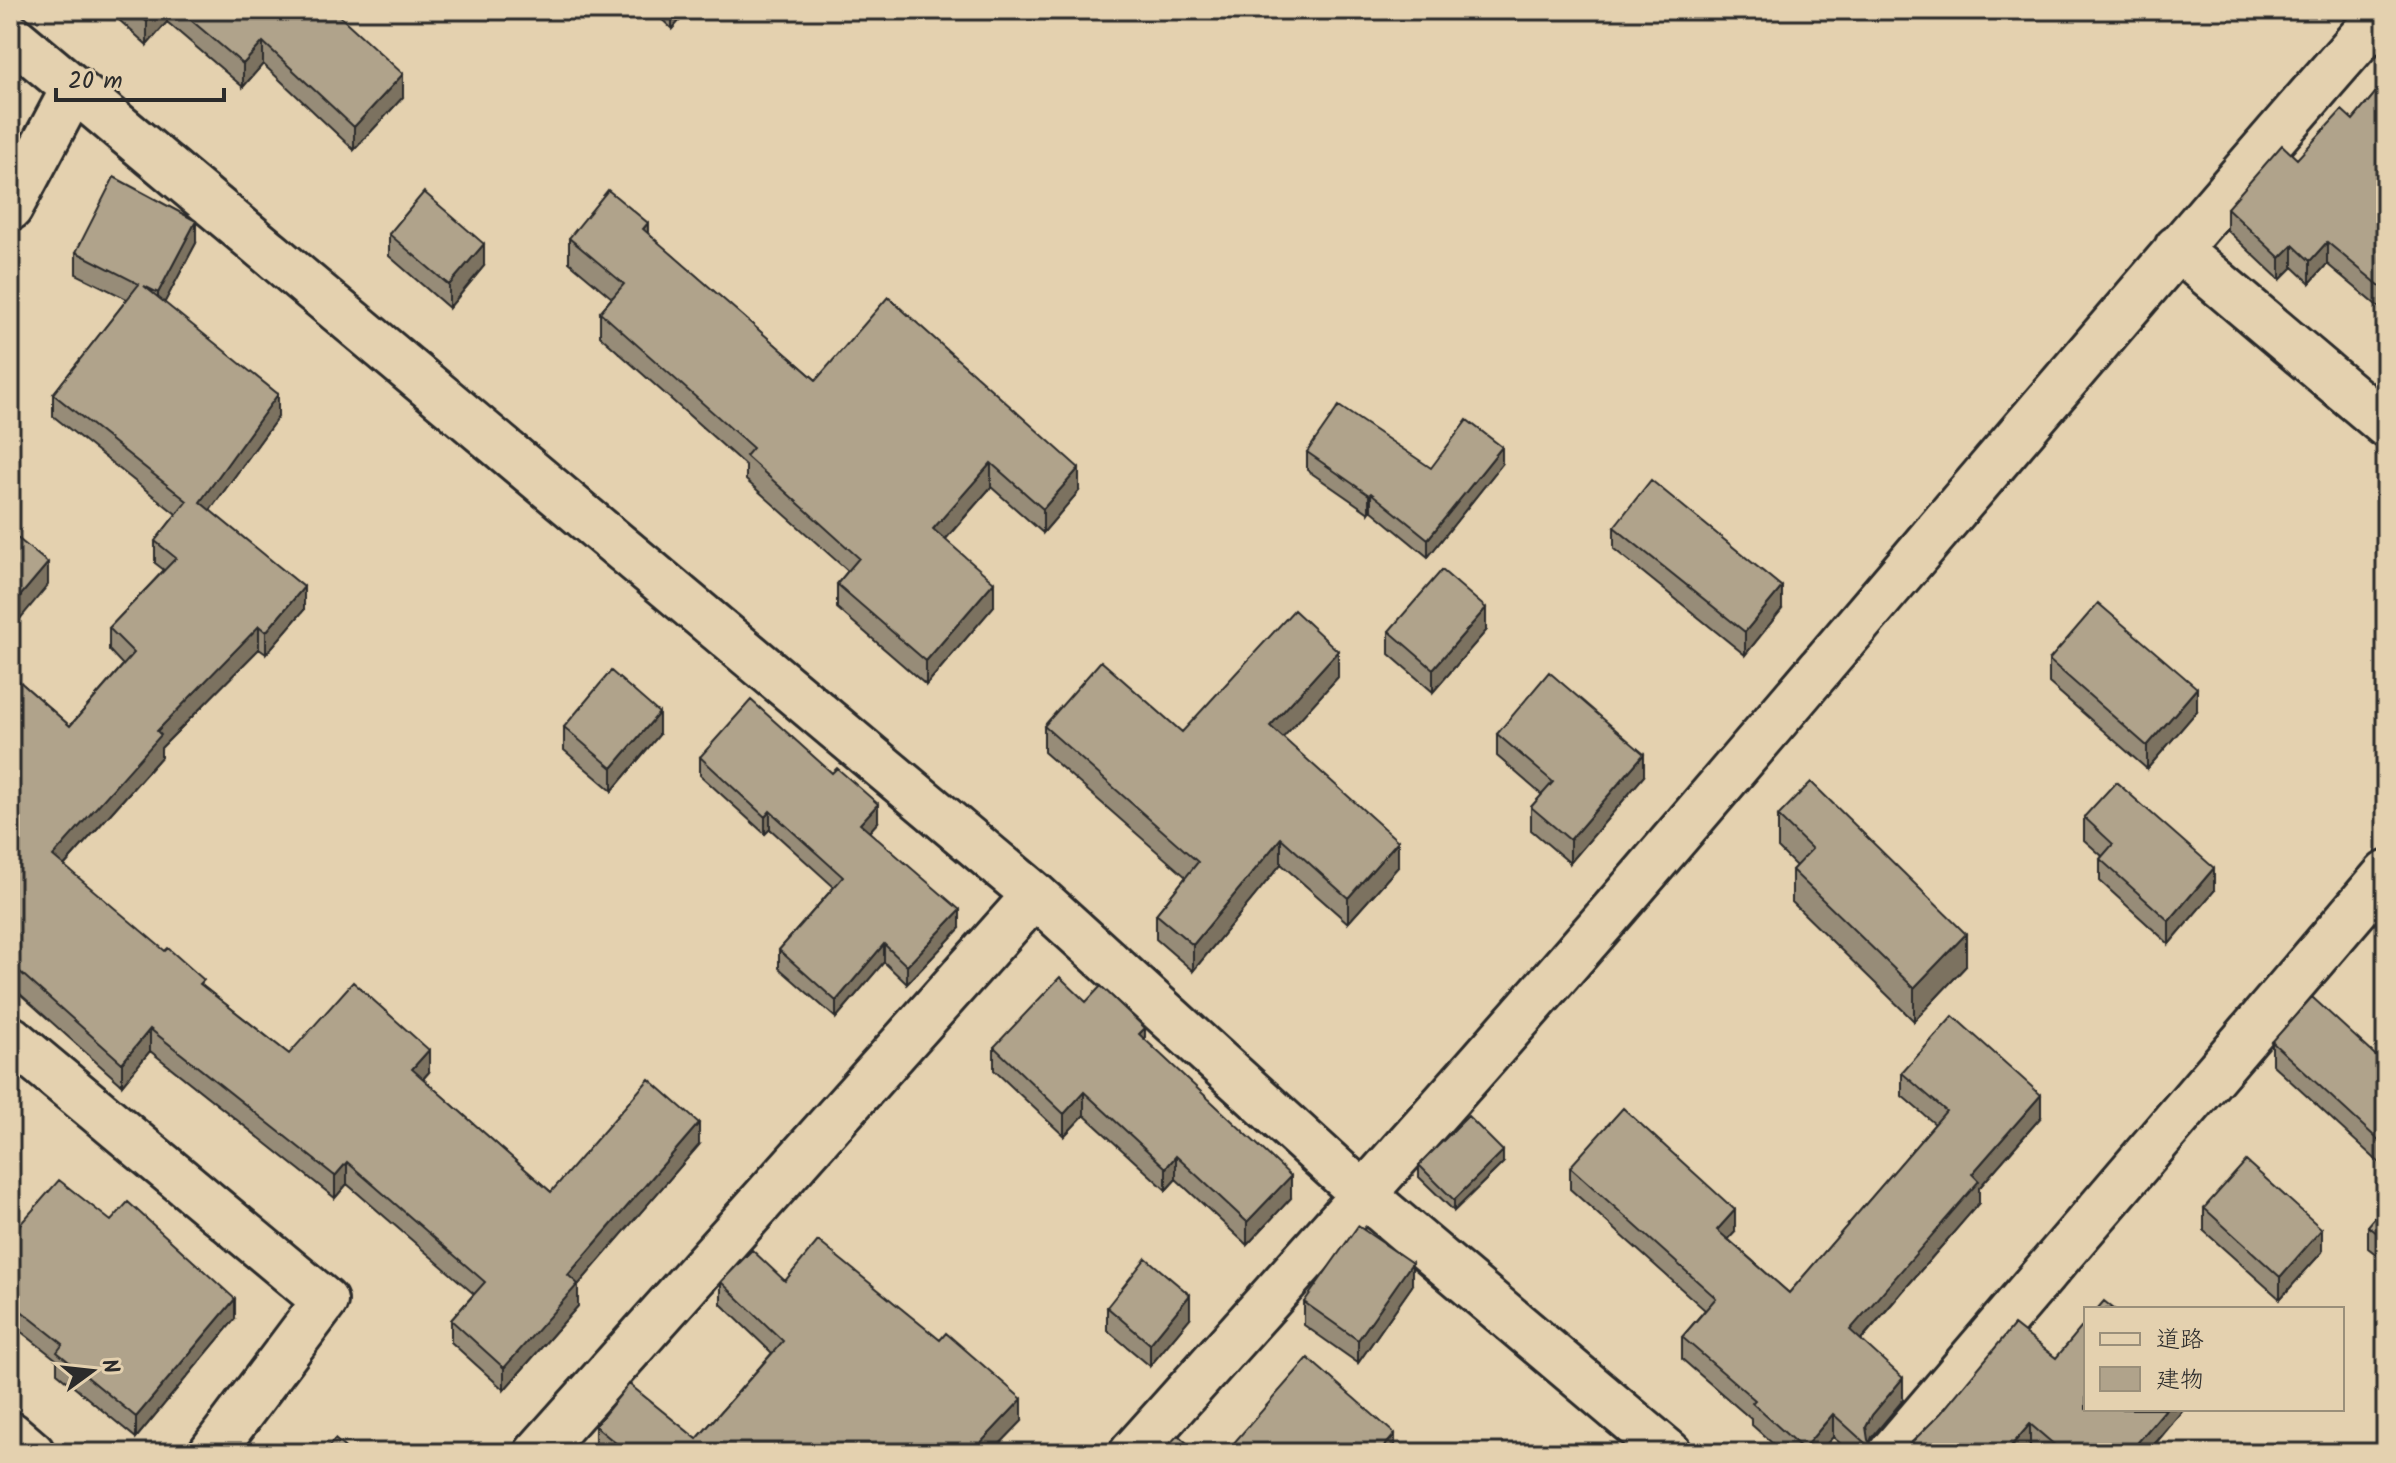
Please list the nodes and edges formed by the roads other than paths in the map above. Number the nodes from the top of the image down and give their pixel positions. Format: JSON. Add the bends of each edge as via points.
{"nodes":[{"id":1,"x":31,"y":10,"type":"edge"},
{"id":2,"x":2385,"y":10,"type":"edge"},
{"id":3,"x":10,"y":35,"type":"edge"},
{"id":4,"x":74,"y":88,"type":"junction"},
{"id":5,"x":10,"y":208,"type":"edge"},
{"id":6,"x":2177,"y":248,"type":"junction"},
{"id":7,"x":2386,"y":425,"type":"edge"},
{"id":8,"x":2386,"y":874,"type":"edge"},
{"id":9,"x":1035,"y":895,"type":"junction"},
{"id":10,"x":10,"y":1038,"type":"edge"},
{"id":11,"x":1364,"y":1195,"type":"junction"},
{"id":12,"x":10,"y":1434,"type":"edge"},
{"id":13,"x":32,"y":1453,"type":"edge"},
{"id":14,"x":211,"y":1453,"type":"edge"},
{"id":15,"x":537,"y":1453,"type":"edge"},
{"id":16,"x":1132,"y":1453,"type":"edge"},
{"id":17,"x":1669,"y":1453,"type":"edge"},
{"id":18,"x":1891,"y":1453,"type":"edge"}],
"edges":[{"from":1,"to":3,"type":"street"},
{"from":2,"to":6,"type":"street"},
{"from":3,"to":4,"type":"street"},
{"from":4,"to":5,"type":"street"},
{"from":4,"to":9,"type":"street"},
{"from":6,"to":7,"type":"street"},
{"from":6,"to":11,"type":"street"},
{"from":8,"to":18,"type":"street"},
{"from":9,"to":11,"type":"street"},
{"from":9,"to":15,"type":"street"},
{"from":10,"to":14,"type":"street","via":[[325,1301]]},
{"from":11,"to":16,"type":"street"},
{"from":11,"to":17,"type":"street"},
{"from":12,"to":13,"type":"street"}]}
